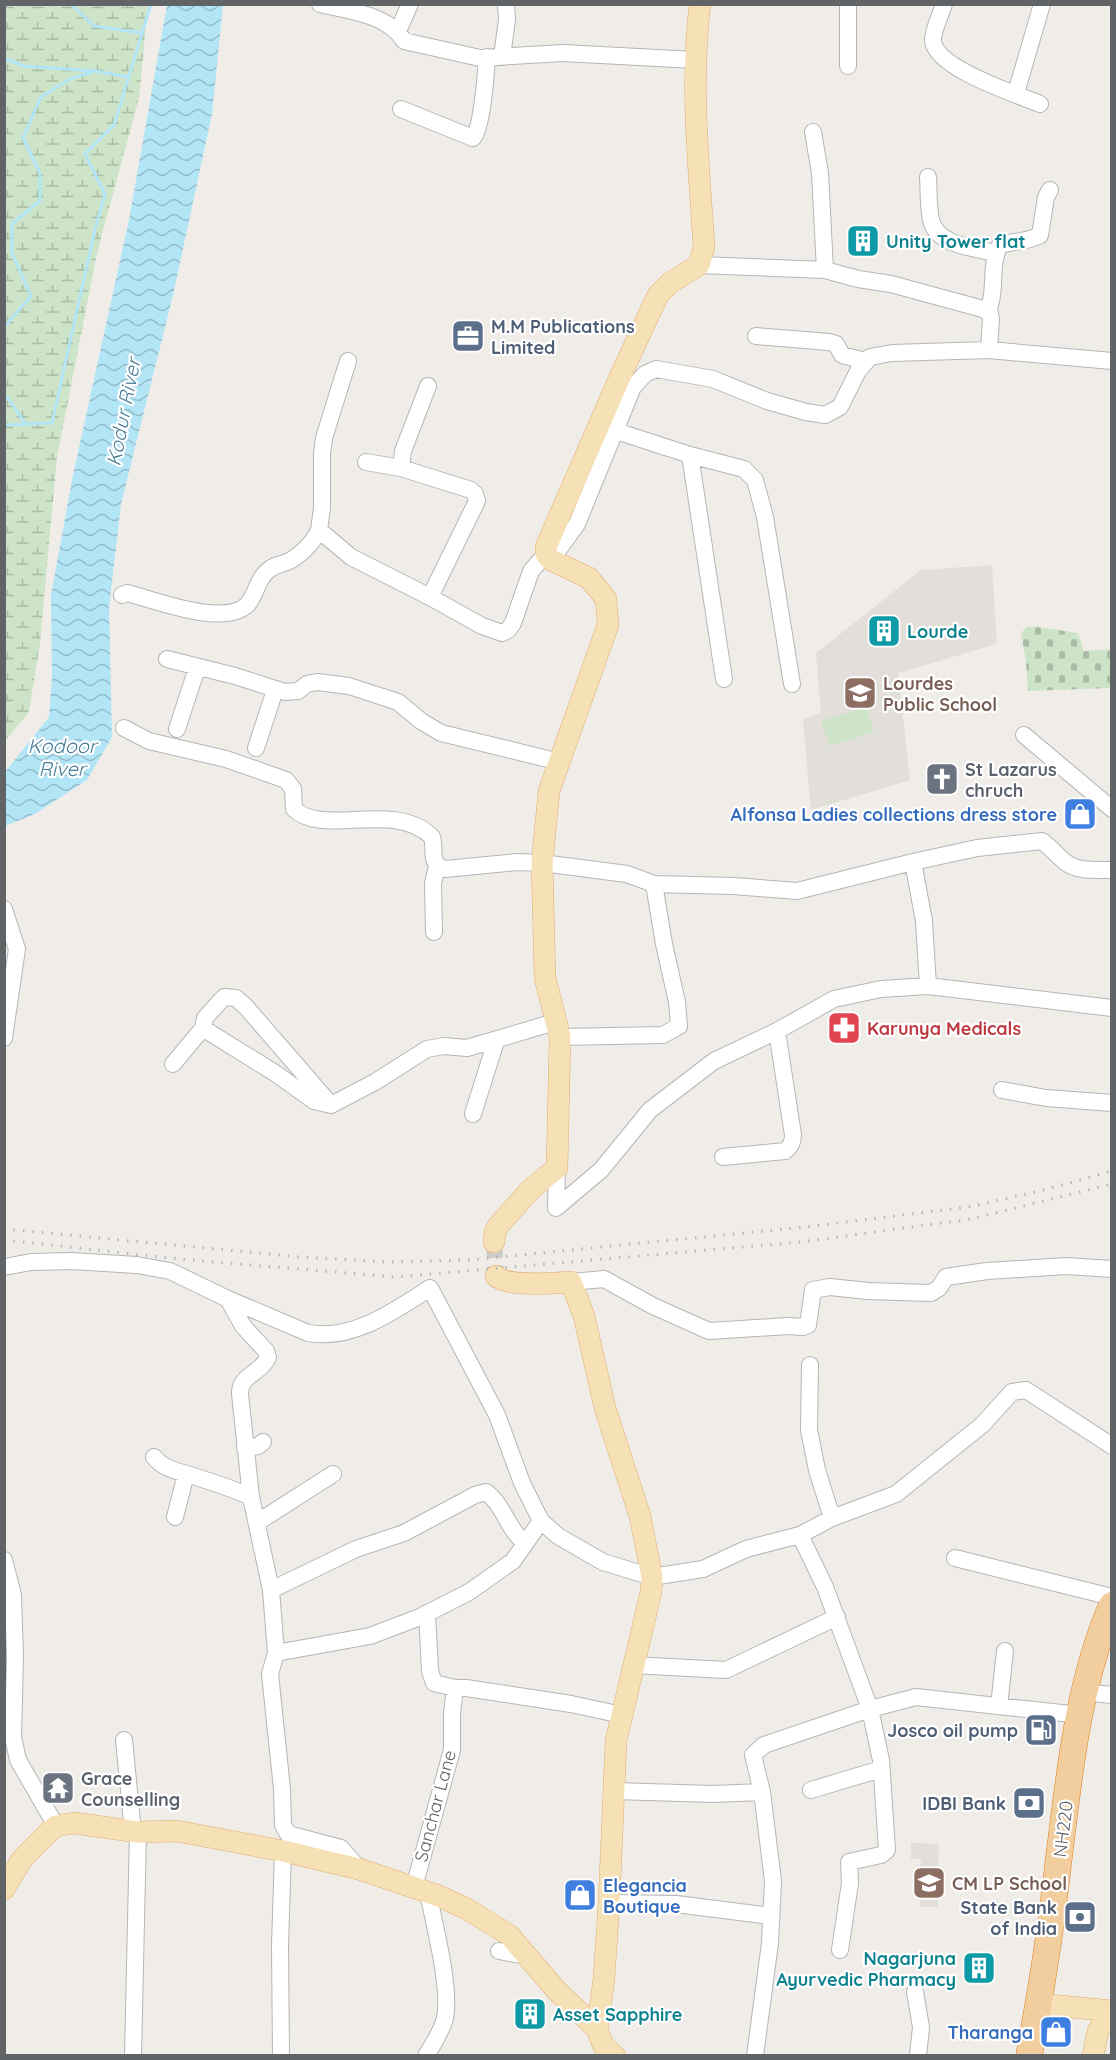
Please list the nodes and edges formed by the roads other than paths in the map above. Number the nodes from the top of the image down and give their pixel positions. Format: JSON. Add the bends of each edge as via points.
{"nodes":[{"id":1,"x":320,"y":4,"type":"edge"},
{"id":2,"x":410,"y":4,"type":"edge"},
{"id":3,"x":506,"y":4,"type":"edge"},
{"id":4,"x":700,"y":4,"type":"edge"},
{"id":5,"x":848,"y":4,"type":"edge"},
{"id":6,"x":944,"y":4,"type":"edge"},
{"id":7,"x":1042,"y":4,"type":"edge"},
{"id":8,"x":398,"y":31,"type":"junction"},
{"id":9,"x":495,"y":57,"type":"junction"},
{"id":10,"x":695,"y":60,"type":"junction"},
{"id":11,"x":848,"y":66,"type":"dead end"},
{"id":12,"x":1016,"y":93,"type":"junction"},
{"id":13,"x":1040,"y":104,"type":"dead end"},
{"id":14,"x":401,"y":110,"type":"dead end"},
{"id":15,"x":813,"y":132,"type":"dead end"},
{"id":16,"x":928,"y":177,"type":"dead end"},
{"id":17,"x":1050,"y":190,"type":"dead end"},
{"id":18,"x":996,"y":253,"type":"junction"},
{"id":19,"x":699,"y":265,"type":"junction"},
{"id":20,"x":825,"y":270,"type":"junction"},
{"id":21,"x":988,"y":311,"type":"junction"},
{"id":22,"x":756,"y":336,"type":"dead end"},
{"id":23,"x":990,"y":350,"type":"junction"},
{"id":24,"x":348,"y":361,"type":"dead end"},
{"id":25,"x":866,"y":361,"type":"junction"},
{"id":26,"x":1112,"y":361,"type":"edge"},
{"id":27,"x":428,"y":386,"type":"dead end"},
{"id":28,"x":616,"y":431,"type":"junction"},
{"id":29,"x":690,"y":455,"type":"junction"},
{"id":30,"x":366,"y":462,"type":"dead end"},
{"id":31,"x":400,"y":468,"type":"junction"},
{"id":32,"x":319,"y":530,"type":"junction"},
{"id":33,"x":549,"y":557,"type":"junction"},
{"id":34,"x":122,"y":595,"type":"dead end"},
{"id":35,"x":430,"y":597,"type":"junction"},
{"id":36,"x":167,"y":659,"type":"dead end"},
{"id":37,"x":197,"y":668,"type":"junction"},
{"id":38,"x":724,"y":679,"type":"dead end"},
{"id":39,"x":792,"y":684,"type":"dead end"},
{"id":40,"x":276,"y":690,"type":"junction"},
{"id":41,"x":124,"y":728,"type":"dead end"},
{"id":42,"x":177,"y":729,"type":"dead end"},
{"id":43,"x":1024,"y":735,"type":"dead end"},
{"id":44,"x":256,"y":748,"type":"dead end"},
{"id":45,"x":560,"y":762,"type":"junction"},
{"id":46,"x":1112,"y":809,"type":"edge"},
{"id":47,"x":913,"y":862,"type":"junction"},
{"id":48,"x":542,"y":863,"type":"junction"},
{"id":49,"x":437,"y":866,"type":"junction"},
{"id":50,"x":1112,"y":870,"type":"edge"},
{"id":51,"x":654,"y":884,"type":"junction"},
{"id":52,"x":6,"y":919,"type":"edge"},
{"id":53,"x":434,"y":932,"type":"dead end"},
{"id":54,"x":928,"y":986,"type":"junction"},
{"id":55,"x":1112,"y":1008,"type":"edge"},
{"id":56,"x":203,"y":1028,"type":"junction"},
{"id":57,"x":558,"y":1030,"type":"junction"},
{"id":58,"x":777,"y":1031,"type":"junction"},
{"id":59,"x":4,"y":1038,"type":"edge"},
{"id":60,"x":496,"y":1041,"type":"junction"},
{"id":61,"x":173,"y":1064,"type":"dead end"},
{"id":62,"x":1002,"y":1090,"type":"dead end"},
{"id":63,"x":1112,"y":1103,"type":"edge"},
{"id":64,"x":331,"y":1105,"type":"junction"},
{"id":65,"x":473,"y":1114,"type":"dead end"},
{"id":66,"x":723,"y":1156,"type":"dead end"},
{"id":67,"x":557,"y":1168,"type":"junction"},
{"id":68,"x":494,"y":1242,"type":"tunnel mouth"},
{"id":69,"x":4,"y":1267,"type":"edge"},
{"id":70,"x":1112,"y":1269,"type":"edge"},
{"id":71,"x":496,"y":1276,"type":"dead end"},
{"id":72,"x":571,"y":1282,"type":"junction"},
{"id":73,"x":228,"y":1299,"type":"junction"},
{"id":74,"x":810,"y":1365,"type":"dead end"},
{"id":75,"x":263,"y":1442,"type":"dead end"},
{"id":76,"x":1112,"y":1446,"type":"edge"},
{"id":77,"x":245,"y":1448,"type":"junction"},
{"id":78,"x":154,"y":1456,"type":"dead end"},
{"id":79,"x":186,"y":1474,"type":"junction"},
{"id":80,"x":333,"y":1474,"type":"dead end"},
{"id":81,"x":251,"y":1497,"type":"junction"},
{"id":82,"x":175,"y":1517,"type":"dead end"},
{"id":83,"x":832,"y":1518,"type":"junction"},
{"id":84,"x":541,"y":1521,"type":"junction"},
{"id":85,"x":258,"y":1522,"type":"junction"},
{"id":86,"x":800,"y":1535,"type":"junction"},
{"id":87,"x":525,"y":1543,"type":"junction"},
{"id":88,"x":955,"y":1558,"type":"dead end"},
{"id":89,"x":4,"y":1560,"type":"edge"},
{"id":90,"x":652,"y":1577,"type":"junction"},
{"id":91,"x":271,"y":1590,"type":"junction"},
{"id":92,"x":1112,"y":1597,"type":"edge"},
{"id":93,"x":1112,"y":1605,"type":"edge"},
{"id":94,"x":427,"y":1613,"type":"junction"},
{"id":95,"x":837,"y":1617,"type":"junction"},
{"id":96,"x":1104,"y":1648,"type":"edge"},
{"id":97,"x":1005,"y":1651,"type":"dead end"},
{"id":98,"x":276,"y":1653,"type":"junction"},
{"id":99,"x":633,"y":1665,"type":"junction"},
{"id":100,"x":455,"y":1688,"type":"junction"},
{"id":101,"x":1112,"y":1695,"type":"edge"},
{"id":102,"x":1082,"y":1703,"type":"junction"},
{"id":103,"x":999,"y":1706,"type":"junction"},
{"id":104,"x":870,"y":1709,"type":"junction"},
{"id":105,"x":622,"y":1715,"type":"junction"},
{"id":106,"x":124,"y":1740,"type":"dead end"},
{"id":107,"x":881,"y":1769,"type":"junction"},
{"id":108,"x":811,"y":1790,"type":"dead end"},
{"id":109,"x":615,"y":1791,"type":"junction"},
{"id":110,"x":762,"y":1792,"type":"junction"},
{"id":111,"x":56,"y":1826,"type":"junction"},
{"id":112,"x":136,"y":1832,"type":"junction"},
{"id":113,"x":284,"y":1851,"type":"junction"},
{"id":114,"x":359,"y":1869,"type":"junction"},
{"id":115,"x":4,"y":1889,"type":"edge"},
{"id":116,"x":421,"y":1890,"type":"junction"},
{"id":117,"x":609,"y":1903,"type":"junction"},
{"id":118,"x":771,"y":1916,"type":"junction"},
{"id":119,"x":840,"y":1950,"type":"dead end"},
{"id":120,"x":499,"y":1952,"type":"dead end"},
{"id":121,"x":526,"y":1956,"type":"junction"},
{"id":122,"x":915,"y":1992,"type":"dead end"},
{"id":123,"x":1039,"y":2004,"type":"junction"},
{"id":124,"x":1111,"y":2011,"type":"edge"},
{"id":125,"x":604,"y":2047,"type":"edge"},
{"id":126,"x":133,"y":2055,"type":"edge"},
{"id":127,"x":281,"y":2055,"type":"edge"},
{"id":128,"x":426,"y":2055,"type":"edge"},
{"id":129,"x":755,"y":2055,"type":"edge"},
{"id":130,"x":918,"y":2055,"type":"edge"},
{"id":131,"x":1029,"y":2055,"type":"edge"},
{"id":132,"x":1093,"y":2055,"type":"edge"}],
"edges":[{"from":1,"to":8,"type":"street","via":[[386,22]]},
{"from":2,"to":8,"type":"street"},
{"from":3,"to":9,"type":"street","via":[[507,19]]},
{"from":4,"to":10,"type":"main road"},
{"from":5,"to":11,"type":"street"},
{"from":6,"to":12,"type":"street","via":[[933,38],[938,53],[966,74]]},
{"from":7,"to":12,"type":"street"},
{"from":8,"to":9,"type":"street","via":[[404,41],[412,44],[480,58]]},
{"from":9,"to":10,"type":"street","via":[[562,53]]},
{"from":9,"to":14,"type":"street","via":[[473,138]]},
{"from":10,"to":19,"type":"main road","via":[[704,247]]},
{"from":12,"to":13,"type":"street"},
{"from":15,"to":20,"type":"street","via":[[820,174]]},
{"from":16,"to":18,"type":"street","via":[[931,220],[942,237]]},
{"from":17,"to":18,"type":"street","via":[[1040,235],[1000,245]]},
{"from":18,"to":21,"type":"street"},
{"from":19,"to":20,"type":"street"},
{"from":19,"to":33,"type":"main road","via":[[670,283],[658,296],[546,547]]},
{"from":20,"to":21,"type":"street"},
{"from":21,"to":23,"type":"street"},
{"from":22,"to":25,"type":"street","via":[[829,342],[836,344],[842,355]]},
{"from":23,"to":25,"type":"street","via":[[892,353]]},
{"from":23,"to":26,"type":"street"},
{"from":24,"to":32,"type":"street","via":[[324,438]]},
{"from":25,"to":28,"type":"street","via":[[840,407],[825,415],[768,401],[713,380],[656,369],[633,387]]},
{"from":27,"to":31,"type":"street"},
{"from":28,"to":29,"type":"street"},
{"from":28,"to":33,"type":"street","via":[[577,524]]},
{"from":29,"to":38,"type":"street"},
{"from":29,"to":39,"type":"street","via":[[744,469],[755,480],[765,518]]},
{"from":30,"to":31,"type":"street"},
{"from":31,"to":35,"type":"street","via":[[476,494],[477,501]]},
{"from":32,"to":34,"type":"street","via":[[300,553],[266,572],[248,604],[235,611],[210,614],[127,593]]},
{"from":32,"to":35,"type":"street","via":[[351,557]]},
{"from":33,"to":35,"type":"street","via":[[531,571],[513,623],[505,632],[482,626]]},
{"from":33,"to":45,"type":"main road","via":[[589,578],[606,599],[609,625]]},
{"from":36,"to":37,"type":"street"},
{"from":37,"to":40,"type":"street"},
{"from":37,"to":42,"type":"street"},
{"from":40,"to":44,"type":"street"},
{"from":40,"to":45,"type":"street","via":[[291,693],[317,682],[349,686],[398,702],[441,733]]},
{"from":41,"to":49,"type":"street","via":[[149,741],[226,759],[286,780],[293,789],[294,809],[298,813],[321,819],[390,819],[412,823],[432,837]]},
{"from":43,"to":46,"type":"street"},
{"from":45,"to":48,"type":"main road","via":[[549,791]]},
{"from":47,"to":50,"type":"street","via":[[977,848],[1042,841],[1065,863]]},
{"from":47,"to":51,"type":"street","via":[[797,891]]},
{"from":47,"to":54,"type":"street","via":[[924,921]]},
{"from":48,"to":49,"type":"street"},
{"from":48,"to":51,"type":"street","via":[[627,874]]},
{"from":48,"to":57,"type":"main road","via":[[545,978]]},
{"from":49,"to":53,"type":"street","via":[[433,883]]},
{"from":51,"to":57,"type":"street","via":[[679,1026],[663,1035]]},
{"from":52,"to":59,"type":"street","via":[[17,950]]},
{"from":54,"to":55,"type":"street"},
{"from":54,"to":58,"type":"street","via":[[880,989],[834,999]]},
{"from":56,"to":61,"type":"street"},
{"from":56,"to":64,"type":"street","via":[[314,1101]]},
{"from":56,"to":64,"type":"street","via":[[206,1018],[224,997],[236,998]]},
{"from":57,"to":60,"type":"street"},
{"from":57,"to":67,"type":"main road"},
{"from":58,"to":66,"type":"street","via":[[793,1135],[789,1148]]},
{"from":58,"to":67,"type":"street","via":[[714,1061],[650,1110],[601,1170],[556,1208]]},
{"from":60,"to":64,"type":"street","via":[[467,1048],[428,1049]]},
{"from":60,"to":65,"type":"street"},
{"from":62,"to":63,"type":"street"},
{"from":67,"to":68,"type":"main road","via":[[530,1190],[498,1226]]},
{"from":69,"to":73,"type":"street","via":[[70,1261],[137,1265],[170,1271]]},
{"from":70,"to":72,"type":"street","via":[[1066,1266],[987,1271],[946,1277],[932,1293],[831,1287],[813,1290],[808,1325],[803,1327],[709,1330],[604,1279]]},
{"from":71,"to":72,"type":"main road","via":[[504,1281]]},
{"from":72,"to":90,"type":"main road","via":[[584,1316],[605,1408],[640,1516]]},
{"from":73,"to":77,"type":"street","via":[[268,1357],[240,1386]]},
{"from":73,"to":84,"type":"street","via":[[321,1335],[336,1334],[384,1317],[430,1288],[497,1415]]},
{"from":74,"to":83,"type":"street","via":[[809,1430]]},
{"from":75,"to":77,"type":"street"},
{"from":76,"to":83,"type":"street","via":[[1026,1390],[1012,1392],[982,1425],[896,1494]]},
{"from":77,"to":81,"type":"street"},
{"from":78,"to":79,"type":"street","via":[[170,1470]]},
{"from":79,"to":81,"type":"street"},
{"from":79,"to":82,"type":"street"},
{"from":80,"to":85,"type":"street"},
{"from":81,"to":85,"type":"street"},
{"from":83,"to":86,"type":"street"},
{"from":84,"to":87,"type":"street"},
{"from":84,"to":90,"type":"street","via":[[558,1536],[603,1562]]},
{"from":85,"to":91,"type":"street"},
{"from":86,"to":90,"type":"street","via":[[746,1549],[697,1570]]},
{"from":86,"to":95,"type":"street"},
{"from":87,"to":91,"type":"street","via":[[486,1492],[404,1533],[356,1549]]},
{"from":87,"to":94,"type":"street","via":[[513,1561],[469,1592]]},
{"from":88,"to":92,"type":"street"},
{"from":89,"to":111,"type":"street","via":[[13,1595],[14,1737],[18,1760]]},
{"from":90,"to":99,"type":"main road"},
{"from":91,"to":98,"type":"street"},
{"from":93,"to":96,"type":"highway","name":"NH220"},
{"from":94,"to":98,"type":"street","via":[[370,1636]]},
{"from":94,"to":100,"type":"street","via":[[434,1683]]},
{"from":95,"to":99,"type":"street","via":[[726,1670]]},
{"from":95,"to":104,"type":"street"},
{"from":96,"to":102,"type":"highway","name":"NH220"},
{"from":97,"to":103,"type":"street"},
{"from":98,"to":114,"type":"street","via":[[270,1674],[283,1826],[288,1834],[341,1848]]},
{"from":99,"to":105,"type":"main road"},
{"from":100,"to":105,"type":"street"},
{"from":100,"to":116,"type":"street","name":"Sanchar Lane","via":[[452,1750]]},
{"from":101,"to":102,"type":"street"},
{"from":102,"to":103,"type":"street"},
{"from":102,"to":123,"type":"highway","name":"NH220"},
{"from":103,"to":104,"type":"street","via":[[916,1697]]},
{"from":104,"to":107,"type":"street"},
{"from":104,"to":110,"type":"street","via":[[764,1744],[753,1755]]},
{"from":105,"to":109,"type":"main road","via":[[616,1741]]},
{"from":106,"to":112,"type":"street"},
{"from":107,"to":108,"type":"street"},
{"from":107,"to":119,"type":"street","via":[[887,1851],[881,1856],[849,1862],[850,1883]]},
{"from":109,"to":110,"type":"street"},
{"from":109,"to":117,"type":"main road"},
{"from":110,"to":118,"type":"street","via":[[773,1881]]},
{"from":111,"to":112,"type":"main road","via":[[74,1823]]},
{"from":111,"to":115,"type":"main road","via":[[22,1859]]},
{"from":112,"to":113,"type":"main road","via":[[177,1831]]},
{"from":112,"to":126,"type":"street"},
{"from":113,"to":114,"type":"main road"},
{"from":113,"to":127,"type":"street"},
{"from":114,"to":116,"type":"main road"},
{"from":116,"to":121,"type":"main road","via":[[467,1909],[509,1935]]},
{"from":116,"to":128,"type":"street","via":[[445,1980],[447,2002],[445,2019]]},
{"from":117,"to":118,"type":"street","via":[[676,1904]]},
{"from":117,"to":125,"type":"main road"},
{"from":118,"to":129,"type":"street"},
{"from":120,"to":121,"type":"street"},
{"from":121,"to":125,"type":"main road"},
{"from":122,"to":130,"type":"street","via":[[921,2027]]},
{"from":123,"to":124,"type":"main road"},
{"from":123,"to":131,"type":"highway","name":"NH220"},
{"from":124,"to":132,"type":"main road","via":[[1098,2031]]}]}
